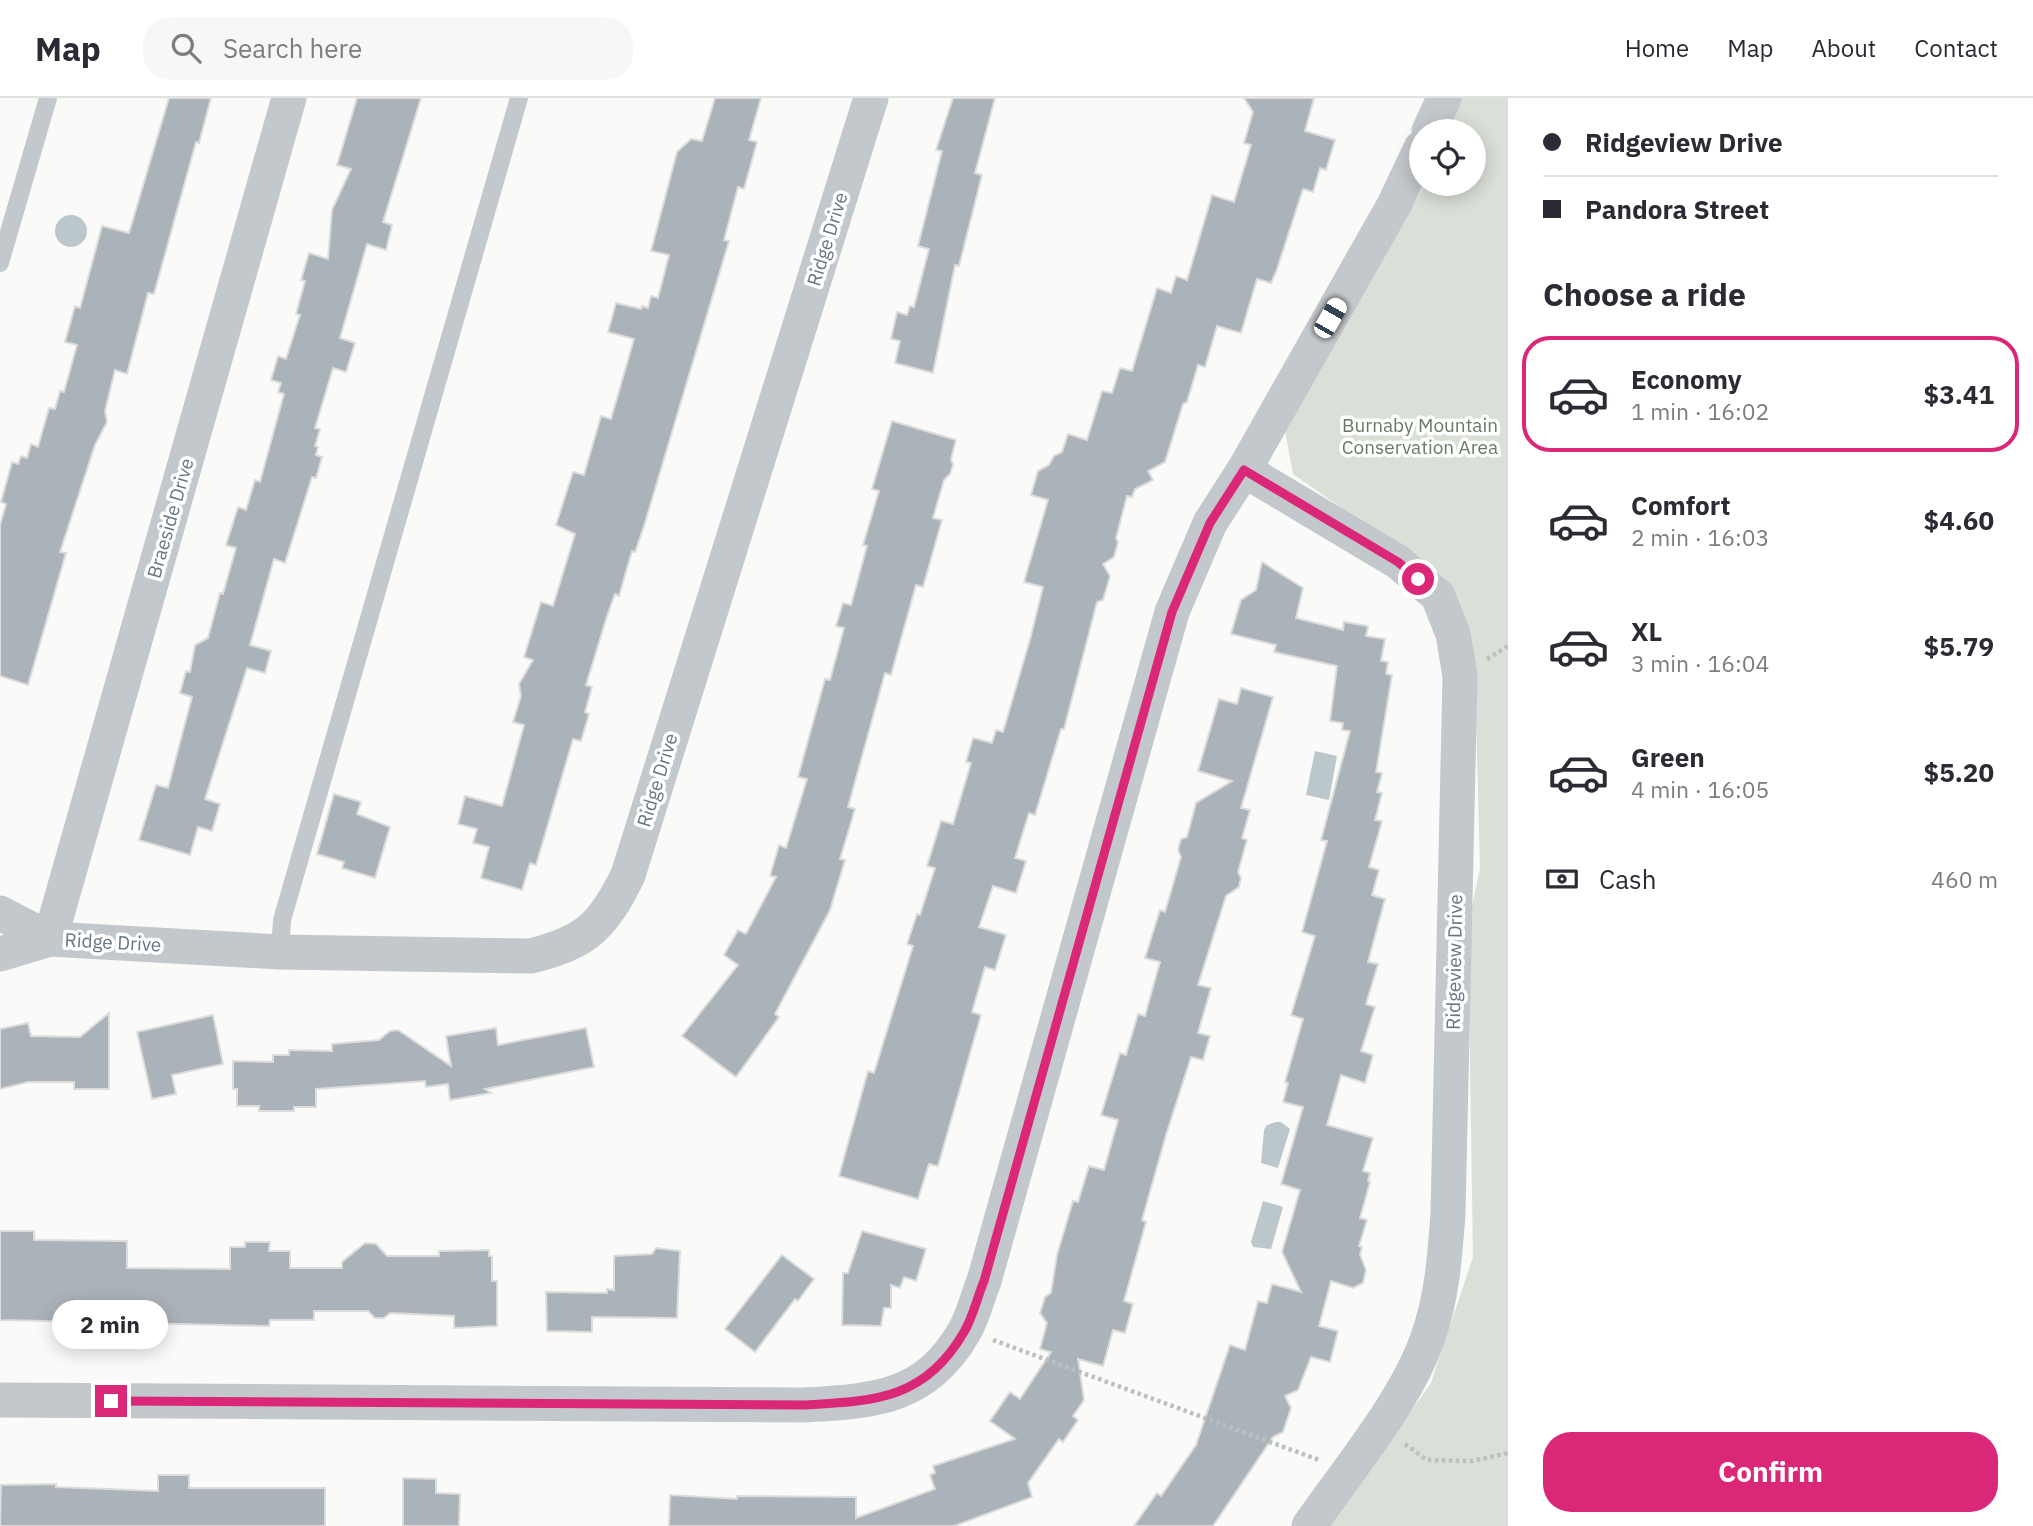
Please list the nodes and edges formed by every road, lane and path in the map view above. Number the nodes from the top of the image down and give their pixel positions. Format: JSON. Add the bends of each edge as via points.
{"nodes":[{"id":1,"x":48,"y":98,"type":"edge"},
{"id":2,"x":289,"y":98,"type":"edge"},
{"id":3,"x":519,"y":98,"type":"edge"},
{"id":4,"x":871,"y":98,"type":"edge"},
{"id":5,"x":1444,"y":98,"type":"edge"},
{"id":6,"x":1434,"y":119,"type":"edge"},
{"id":7,"x":1409,"y":173,"type":"edge"},
{"id":8,"x":0,"y":262,"type":"edge"},
{"id":9,"x":1244,"y":470,"type":"junction"},
{"id":10,"x":0,"y":912,"type":"edge"},
{"id":11,"x":50,"y":939,"type":"junction"},
{"id":12,"x":280,"y":952,"type":"junction"},
{"id":13,"x":0,"y":954,"type":"edge"},
{"id":14,"x":978,"y":1335,"type":"junction"},
{"id":15,"x":0,"y":1400,"type":"edge"},
{"id":16,"x":1379,"y":1425,"type":"junction"},
{"id":17,"x":1508,"y":1453,"type":"edge"},
{"id":18,"x":1322,"y":1461,"type":"dead end"},
{"id":19,"x":1310,"y":1526,"type":"edge"}],
"edges":[{"from":1,"to":8,"type":"lane"},
{"from":2,"to":11,"type":"street","name":"Braeside Drive"},
{"from":3,"to":12,"type":"lane","via":[[282,920]]},
{"from":4,"to":12,"type":"street","name":"Ridge Drive","via":[[628,875],[614,903],[595,927],[567,947],[531,956]]},
{"from":5,"to":6,"type":"street"},
{"from":7,"to":9,"type":"street"},
{"from":9,"to":14,"type":"street","via":[[1210,523],[1172,612],[984,1281]]},
{"from":9,"to":16,"type":"street","name":"Ridgeview Drive","via":[[1398,562],[1438,596],[1453,634],[1460,676],[1443,1280],[1427,1340],[1408,1383]]},
{"from":10,"to":11,"type":"street","name":"Ridge Drive"},
{"from":11,"to":12,"type":"street","name":"Ridge Drive"},
{"from":11,"to":13,"type":"street","name":"Ridge Drive"},
{"from":14,"to":15,"type":"street","via":[[902,1392],[863,1402]]},
{"from":14,"to":18,"type":"path"},
{"from":16,"to":17,"type":"path","via":[[1427,1460],[1472,1461]]},
{"from":16,"to":19,"type":"street","name":"Ridgeview Drive"}]}
